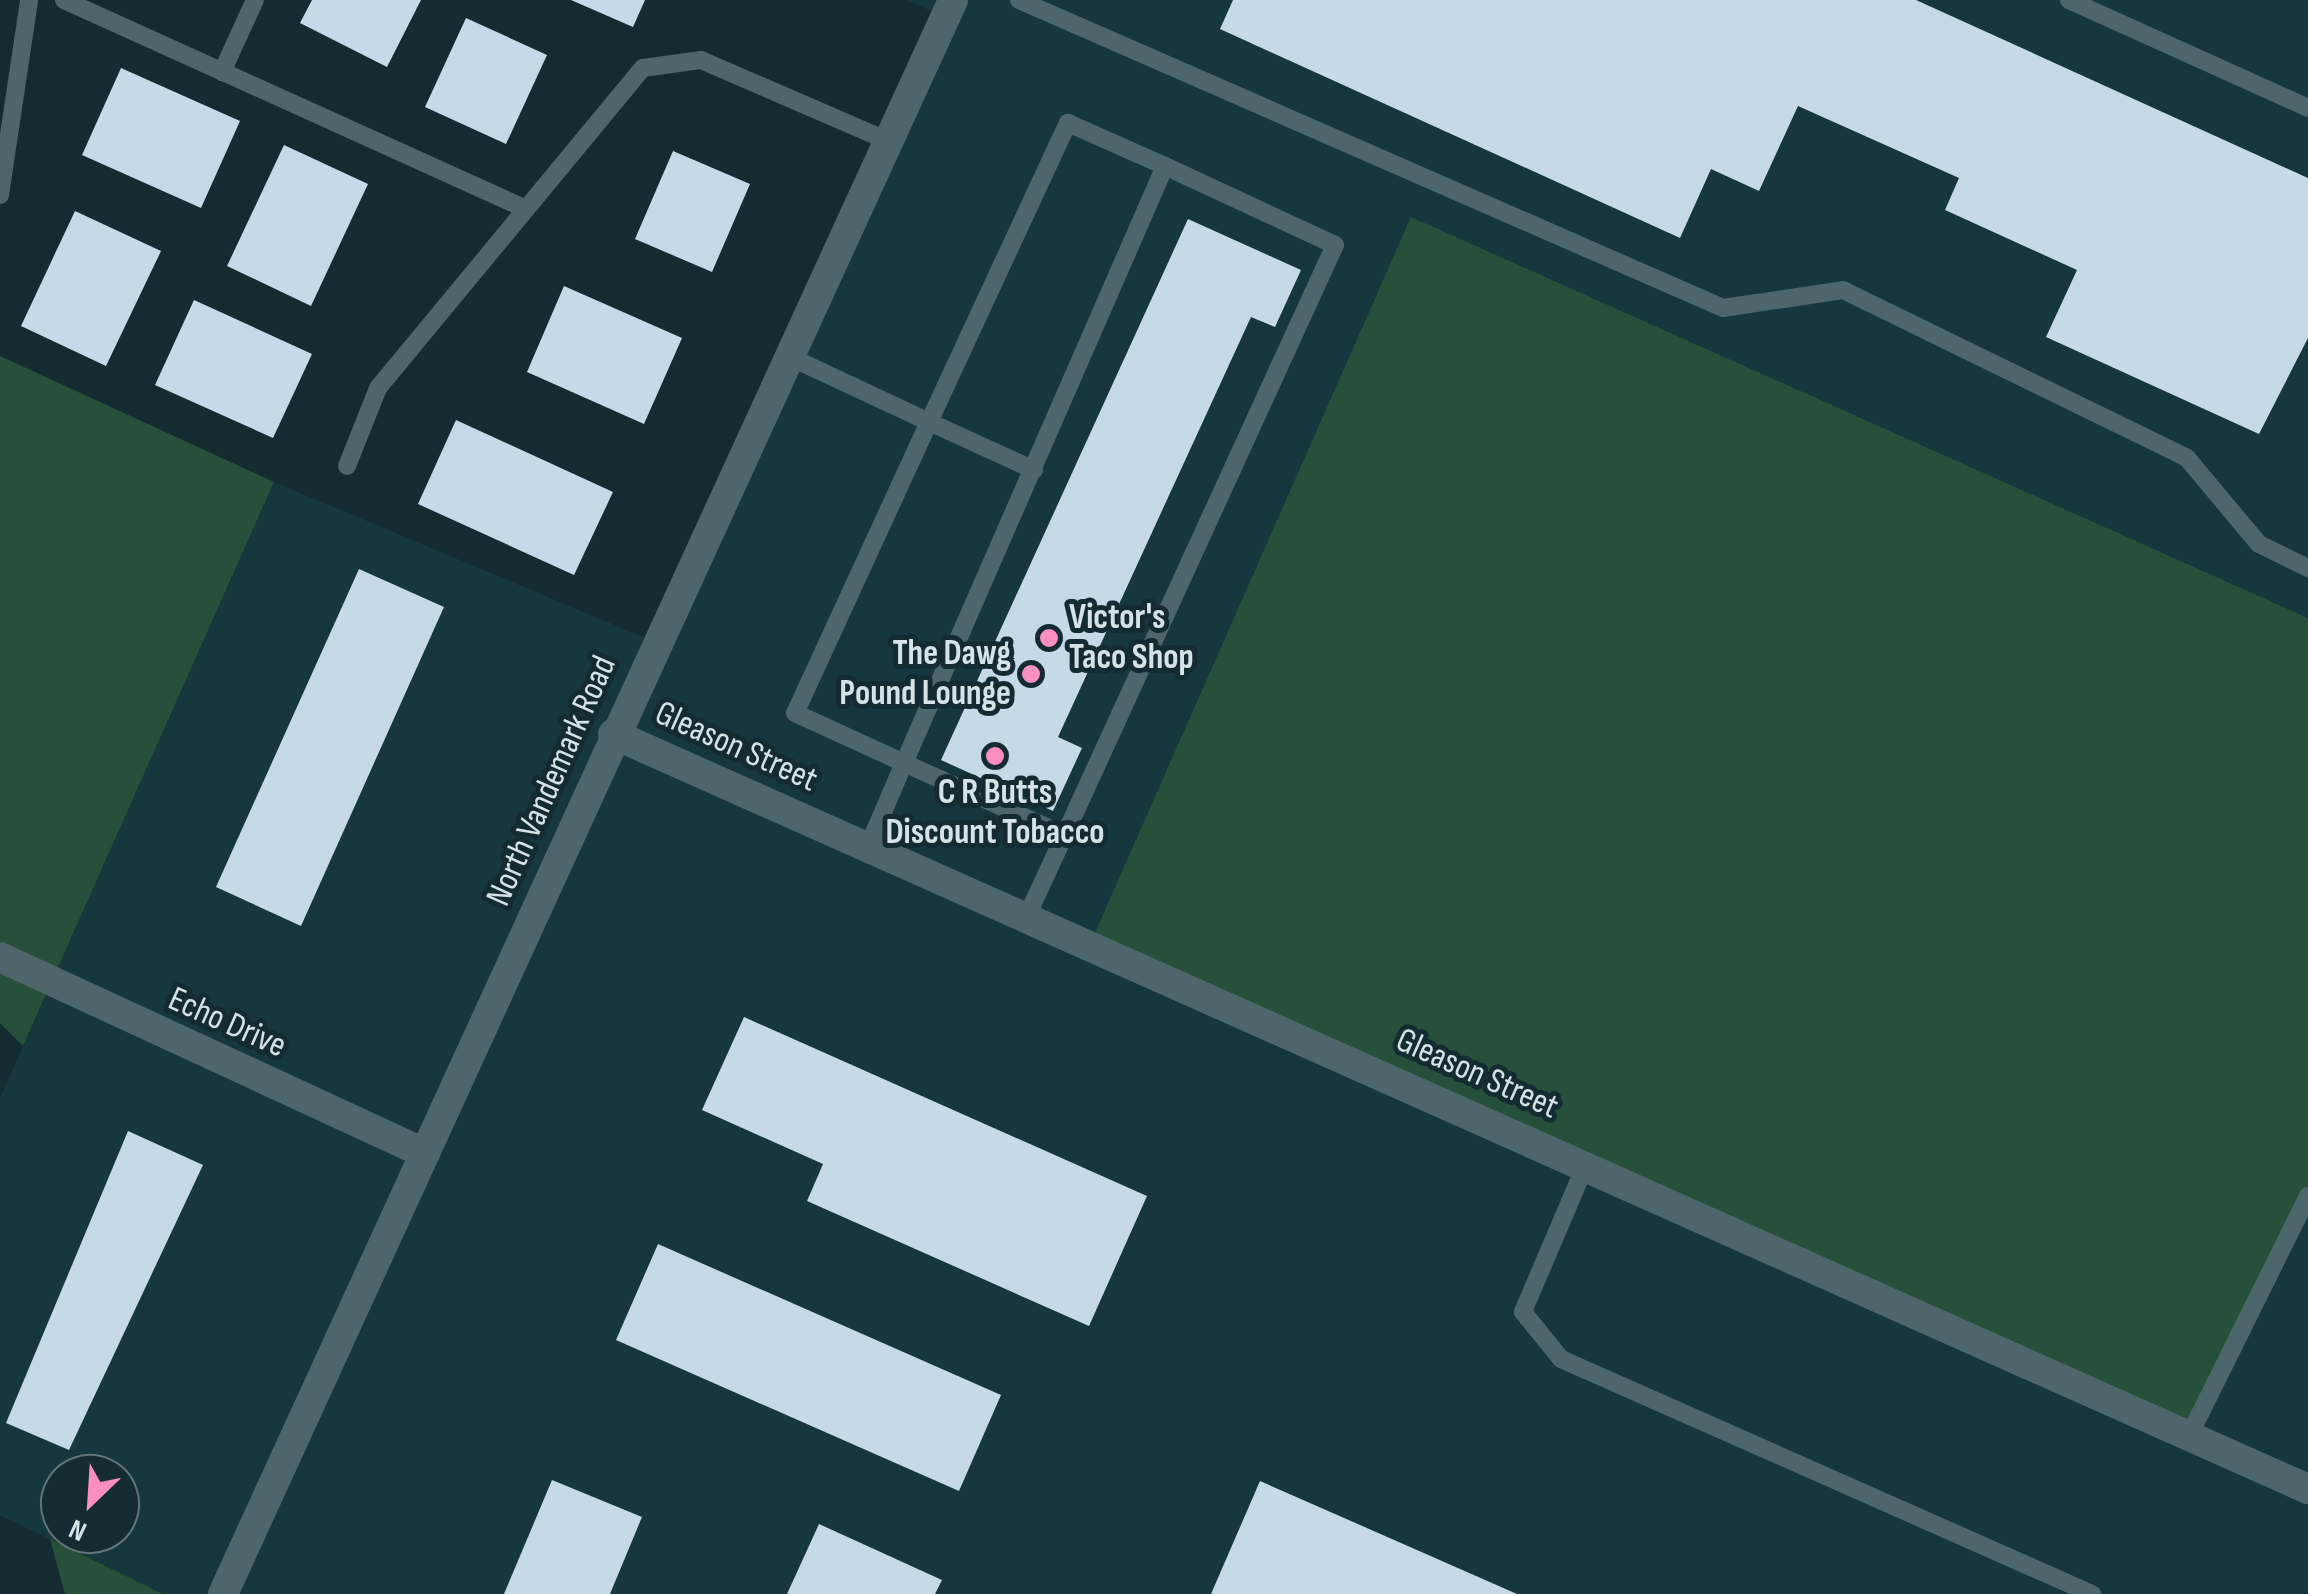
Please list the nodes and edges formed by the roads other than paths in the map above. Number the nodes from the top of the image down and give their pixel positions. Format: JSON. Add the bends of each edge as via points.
{"nodes":[{"id":1,"x":30,"y":0,"type":"edge"},
{"id":2,"x":64,"y":0,"type":"edge"},
{"id":3,"x":255,"y":0,"type":"edge"},
{"id":4,"x":953,"y":0,"type":"edge"},
{"id":5,"x":1020,"y":0,"type":"edge"},
{"id":6,"x":2069,"y":0,"type":"edge"},
{"id":7,"x":222,"y":72,"type":"junction"},
{"id":8,"x":2308,"y":108,"type":"edge"},
{"id":9,"x":888,"y":141,"type":"junction"},
{"id":10,"x":1165,"y":166,"type":"junction"},
{"id":11,"x":0,"y":195,"type":"edge"},
{"id":12,"x":526,"y":209,"type":"junction"},
{"id":13,"x":788,"y":356,"type":"junction"},
{"id":14,"x":929,"y":422,"type":"junction"},
{"id":15,"x":346,"y":466,"type":"dead end"},
{"id":16,"x":1034,"y":470,"type":"junction"},
{"id":17,"x":2308,"y":568,"type":"edge"},
{"id":18,"x":612,"y":734,"type":"junction"},
{"id":19,"x":904,"y":763,"type":"junction"},
{"id":20,"x":1064,"y":835,"type":"junction"},
{"id":21,"x":868,"y":846,"type":"junction"},
{"id":22,"x":1027,"y":916,"type":"junction"},
{"id":23,"x":0,"y":957,"type":"edge"},
{"id":24,"x":424,"y":1154,"type":"junction"},
{"id":25,"x":1586,"y":1164,"type":"junction"},
{"id":26,"x":2308,"y":1196,"type":"edge"},
{"id":27,"x":2190,"y":1434,"type":"junction"},
{"id":28,"x":2308,"y":1489,"type":"edge"},
{"id":29,"x":223,"y":1594,"type":"edge"},
{"id":30,"x":2092,"y":1594,"type":"edge"}],
"edges":[{"from":1,"to":11,"type":"lane"},
{"from":2,"to":7,"type":"lane"},
{"from":3,"to":7,"type":"lane"},
{"from":4,"to":9,"type":"street","name":"North Vandemark Road"},
{"from":5,"to":17,"type":"lane","via":[[1723,308],[1844,290],[2187,458],[2259,544]]},
{"from":6,"to":8,"type":"lane"},
{"from":7,"to":12,"type":"lane"},
{"from":9,"to":12,"type":"lane","via":[[701,60],[669,58],[643,68]]},
{"from":9,"to":13,"type":"street","name":"North Vandemark Road"},
{"from":10,"to":14,"type":"lane","via":[[1068,122]]},
{"from":10,"to":16,"type":"lane"},
{"from":10,"to":20,"type":"lane","via":[[1335,245]]},
{"from":12,"to":15,"type":"lane","via":[[378,388]]},
{"from":13,"to":14,"type":"lane"},
{"from":13,"to":18,"type":"street","name":"North Vandemark Road"},
{"from":14,"to":16,"type":"lane"},
{"from":14,"to":19,"type":"lane","via":[[795,713]]},
{"from":16,"to":19,"type":"lane"},
{"from":18,"to":21,"type":"street","name":"Gleason Street"},
{"from":18,"to":24,"type":"street","name":"North Vandemark Road"},
{"from":19,"to":20,"type":"lane"},
{"from":19,"to":21,"type":"lane"},
{"from":20,"to":22,"type":"lane"},
{"from":21,"to":22,"type":"street","name":"Gleason Street"},
{"from":22,"to":25,"type":"street","name":"Gleason Street"},
{"from":23,"to":24,"type":"street","name":"Echo Drive"},
{"from":24,"to":29,"type":"street","name":"North Vandemark Road"},
{"from":25,"to":27,"type":"street","name":"Gleason Street"},
{"from":25,"to":30,"type":"lane","via":[[1523,1312],[1560,1359]]},
{"from":26,"to":27,"type":"lane"},
{"from":27,"to":28,"type":"street","name":"Gleason Street"}]}
